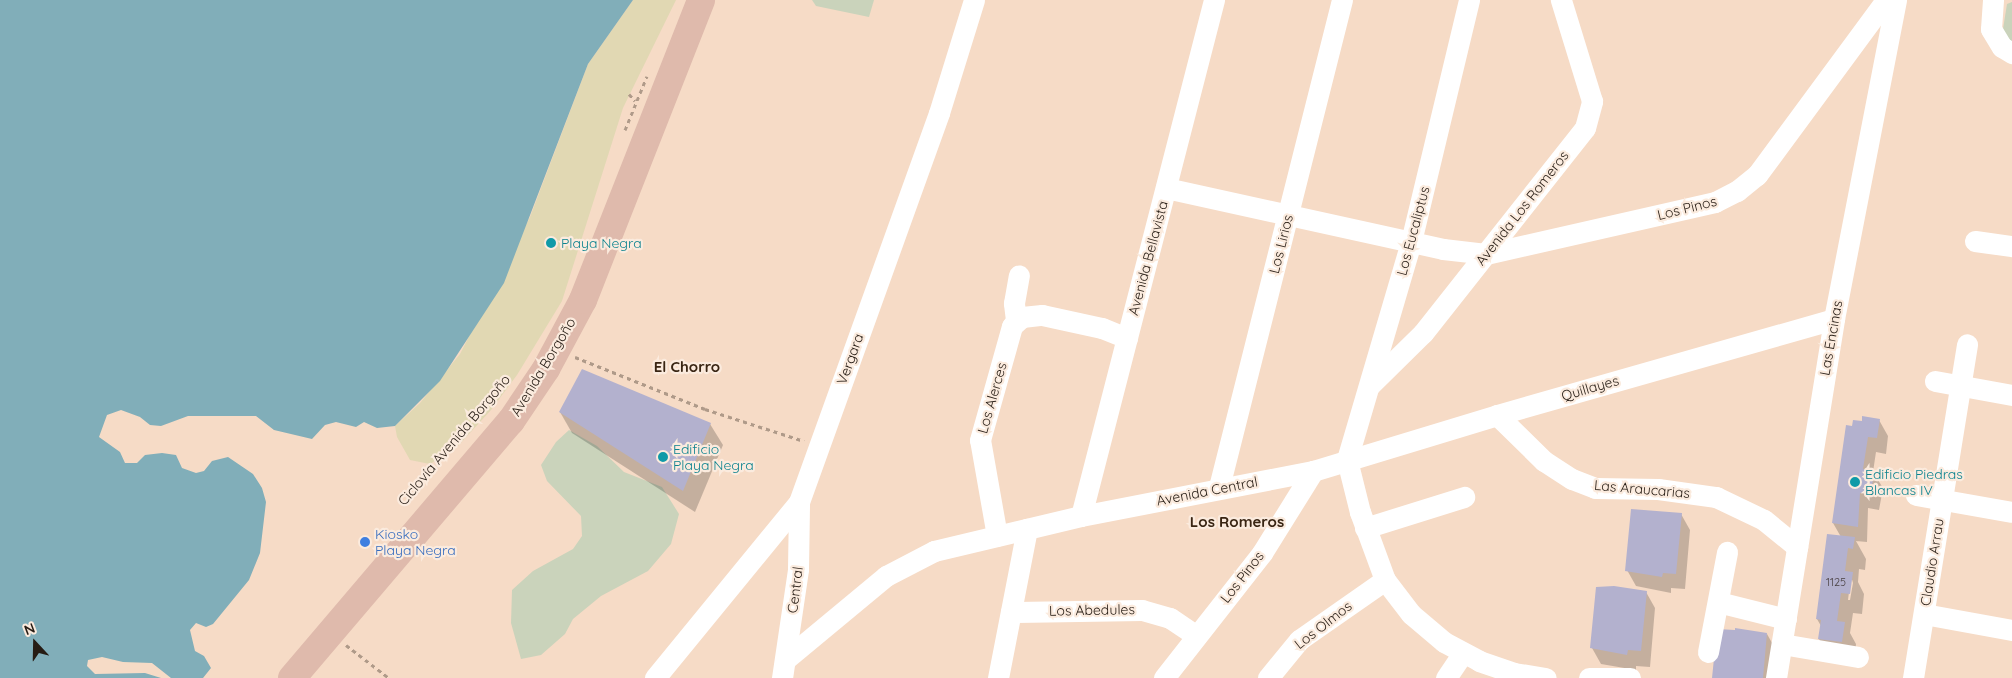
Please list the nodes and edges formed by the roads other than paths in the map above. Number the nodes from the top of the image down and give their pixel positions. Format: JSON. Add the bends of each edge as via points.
{"nodes":[{"id":1,"x":701,"y":0,"type":"edge"},
{"id":2,"x":974,"y":0,"type":"edge"},
{"id":3,"x":1215,"y":0,"type":"edge"},
{"id":4,"x":1342,"y":0,"type":"edge"},
{"id":5,"x":1469,"y":0,"type":"edge"},
{"id":6,"x":1561,"y":0,"type":"edge"},
{"id":7,"x":1886,"y":0,"type":"edge"},
{"id":8,"x":1896,"y":0,"type":"edge"},
{"id":9,"x":1993,"y":0,"type":"edge"},
{"id":10,"x":2012,"y":54,"type":"edge"},
{"id":11,"x":1166,"y":188,"type":"junction"},
{"id":12,"x":1288,"y":215,"type":"junction"},
{"id":13,"x":1975,"y":241,"type":"dead end"},
{"id":14,"x":1412,"y":242,"type":"junction"},
{"id":15,"x":2012,"y":246,"type":"edge"},
{"id":16,"x":1486,"y":254,"type":"junction"},
{"id":17,"x":1019,"y":275,"type":"dead end"},
{"id":18,"x":1834,"y":319,"type":"junction"},
{"id":19,"x":1016,"y":320,"type":"junction"},
{"id":20,"x":1127,"y":338,"type":"junction"},
{"id":21,"x":1967,"y":344,"type":"dead end"},
{"id":22,"x":1936,"y":381,"type":"dead end"},
{"id":23,"x":1369,"y":386,"type":"junction"},
{"id":24,"x":1961,"y":386,"type":"junction"},
{"id":25,"x":2012,"y":395,"type":"edge"},
{"id":26,"x":1497,"y":415,"type":"junction"},
{"id":27,"x":1347,"y":460,"type":"junction"},
{"id":28,"x":1313,"y":472,"type":"junction"},
{"id":29,"x":1219,"y":487,"type":"junction"},
{"id":30,"x":1916,"y":495,"type":"dead end"},
{"id":31,"x":1464,"y":497,"type":"dead end"},
{"id":32,"x":1943,"y":500,"type":"junction"},
{"id":33,"x":799,"y":502,"type":"junction"},
{"id":34,"x":2012,"y":512,"type":"edge"},
{"id":35,"x":1081,"y":516,"type":"junction"},
{"id":36,"x":1365,"y":528,"type":"junction"},
{"id":37,"x":1027,"y":529,"type":"junction"},
{"id":38,"x":998,"y":536,"type":"junction"},
{"id":39,"x":1797,"y":547,"type":"junction"},
{"id":40,"x":1727,"y":552,"type":"dead end"},
{"id":41,"x":1385,"y":580,"type":"junction"},
{"id":42,"x":1718,"y":602,"type":"junction"},
{"id":43,"x":1011,"y":612,"type":"junction"},
{"id":44,"x":1924,"y":614,"type":"junction"},
{"id":45,"x":1786,"y":619,"type":"junction"},
{"id":46,"x":2012,"y":630,"type":"edge"},
{"id":47,"x":1197,"y":636,"type":"junction"},
{"id":48,"x":1782,"y":644,"type":"junction"},
{"id":49,"x":1708,"y":652,"type":"dead end"},
{"id":50,"x":1463,"y":653,"type":"junction"},
{"id":51,"x":1858,"y":657,"type":"dead end"},
{"id":52,"x":784,"y":669,"type":"edge"},
{"id":53,"x":292,"y":678,"type":"edge"},
{"id":54,"x":655,"y":678,"type":"edge"},
{"id":55,"x":998,"y":678,"type":"edge"},
{"id":56,"x":1164,"y":678,"type":"edge"},
{"id":57,"x":1268,"y":678,"type":"edge"},
{"id":58,"x":1446,"y":678,"type":"edge"},
{"id":59,"x":1546,"y":678,"type":"edge"},
{"id":60,"x":1589,"y":678,"type":"edge"},
{"id":61,"x":1630,"y":678,"type":"edge"},
{"id":62,"x":1776,"y":678,"type":"edge"},
{"id":63,"x":1913,"y":678,"type":"edge"}],
"edges":[{"from":1,"to":53,"type":"main road","name":"Avenida Borgoño","via":[[583,300],[557,350],[511,422]]},
{"from":2,"to":33,"type":"street","name":"Vergara","via":[[939,113]]},
{"from":3,"to":11,"type":"street","name":"Avenida Bellavista"},
{"from":4,"to":12,"type":"street","name":"Los Lirios"},
{"from":5,"to":14,"type":"street","name":"Los Eucaliptus"},
{"from":6,"to":16,"type":"street","name":"Avenida Los Romeros","via":[[1589,87],[1591,114],[1585,128]]},
{"from":7,"to":16,"type":"street","name":"Los Pinos","via":[[1757,175],[1737,192],[1703,205]]},
{"from":8,"to":18,"type":"street","name":"Las Encinas"},
{"from":9,"to":10,"type":"street","via":[[1992,29],[2002,47]]},
{"from":11,"to":12,"type":"street"},
{"from":11,"to":20,"type":"street","name":"Avenida Bellavista"},
{"from":12,"to":14,"type":"street"},
{"from":12,"to":29,"type":"street","name":"Los Lirios"},
{"from":13,"to":15,"type":"street"},
{"from":14,"to":16,"type":"street"},
{"from":14,"to":23,"type":"street","name":"Los Eucaliptus"},
{"from":16,"to":23,"type":"street","name":"Avenida Los Romeros","via":[[1423,333]]},
{"from":17,"to":19,"type":"street","name":"Los Alerces","via":[[1014,303]]},
{"from":18,"to":26,"type":"street","name":"Quillayes"},
{"from":18,"to":39,"type":"street","name":"Las Encinas"},
{"from":19,"to":20,"type":"street","via":[[1042,315],[1102,328]]},
{"from":19,"to":38,"type":"street","name":"Los Alerces","via":[[980,440]]},
{"from":20,"to":35,"type":"street","name":"Avenida Bellavista"},
{"from":21,"to":24,"type":"street","name":"Claudio Arrau"},
{"from":22,"to":24,"type":"street"},
{"from":23,"to":27,"type":"street","name":"Los Eucaliptus"},
{"from":24,"to":25,"type":"street"},
{"from":24,"to":32,"type":"street","name":"Claudio Arrau"},
{"from":26,"to":27,"type":"street","name":"Quillayes"},
{"from":26,"to":39,"type":"street","name":"Las Araucarias","via":[[1544,461],[1572,479],[1595,488],[1658,489],[1716,497],[1764,520]]},
{"from":27,"to":28,"type":"street","name":"Avenida Central"},
{"from":27,"to":36,"type":"street"},
{"from":28,"to":29,"type":"street","name":"Avenida Central"},
{"from":28,"to":47,"type":"street","name":"Los Pinos","via":[[1262,553]]},
{"from":29,"to":35,"type":"street","name":"Avenida Central"},
{"from":30,"to":32,"type":"street"},
{"from":31,"to":36,"type":"street"},
{"from":32,"to":34,"type":"street"},
{"from":32,"to":44,"type":"street","name":"Claudio Arrau"},
{"from":33,"to":52,"type":"street","name":"Central","via":[[798,569]]},
{"from":33,"to":54,"type":"street","name":"Vergara"},
{"from":35,"to":37,"type":"street","name":"Avenida Central"},
{"from":36,"to":41,"type":"street"},
{"from":37,"to":38,"type":"street","name":"Avenida Central"},
{"from":37,"to":43,"type":"street"},
{"from":38,"to":52,"type":"street","name":"Avenida Central","via":[[934,551],[903,565]]},
{"from":39,"to":45,"type":"street","name":"Las Encinas"},
{"from":40,"to":42,"type":"street"},
{"from":41,"to":50,"type":"street","via":[[1416,619]]},
{"from":41,"to":57,"type":"street","name":"Los Olmos","via":[[1299,640]]},
{"from":42,"to":45,"type":"street"},
{"from":42,"to":49,"type":"street"},
{"from":43,"to":47,"type":"street","name":"Los Abedules","via":[[1142,610],[1170,618]]},
{"from":43,"to":55,"type":"street"},
{"from":44,"to":46,"type":"street"},
{"from":44,"to":63,"type":"street","name":"Claudio Arrau"},
{"from":45,"to":48,"type":"street","name":"Las Encinas"},
{"from":47,"to":56,"type":"street","name":"Los Pinos"},
{"from":48,"to":51,"type":"street"},
{"from":48,"to":62,"type":"street","name":"Las Encinas"},
{"from":50,"to":58,"type":"street"},
{"from":50,"to":59,"type":"street","via":[[1496,668]]},
{"from":60,"to":61,"type":"street"}]}
